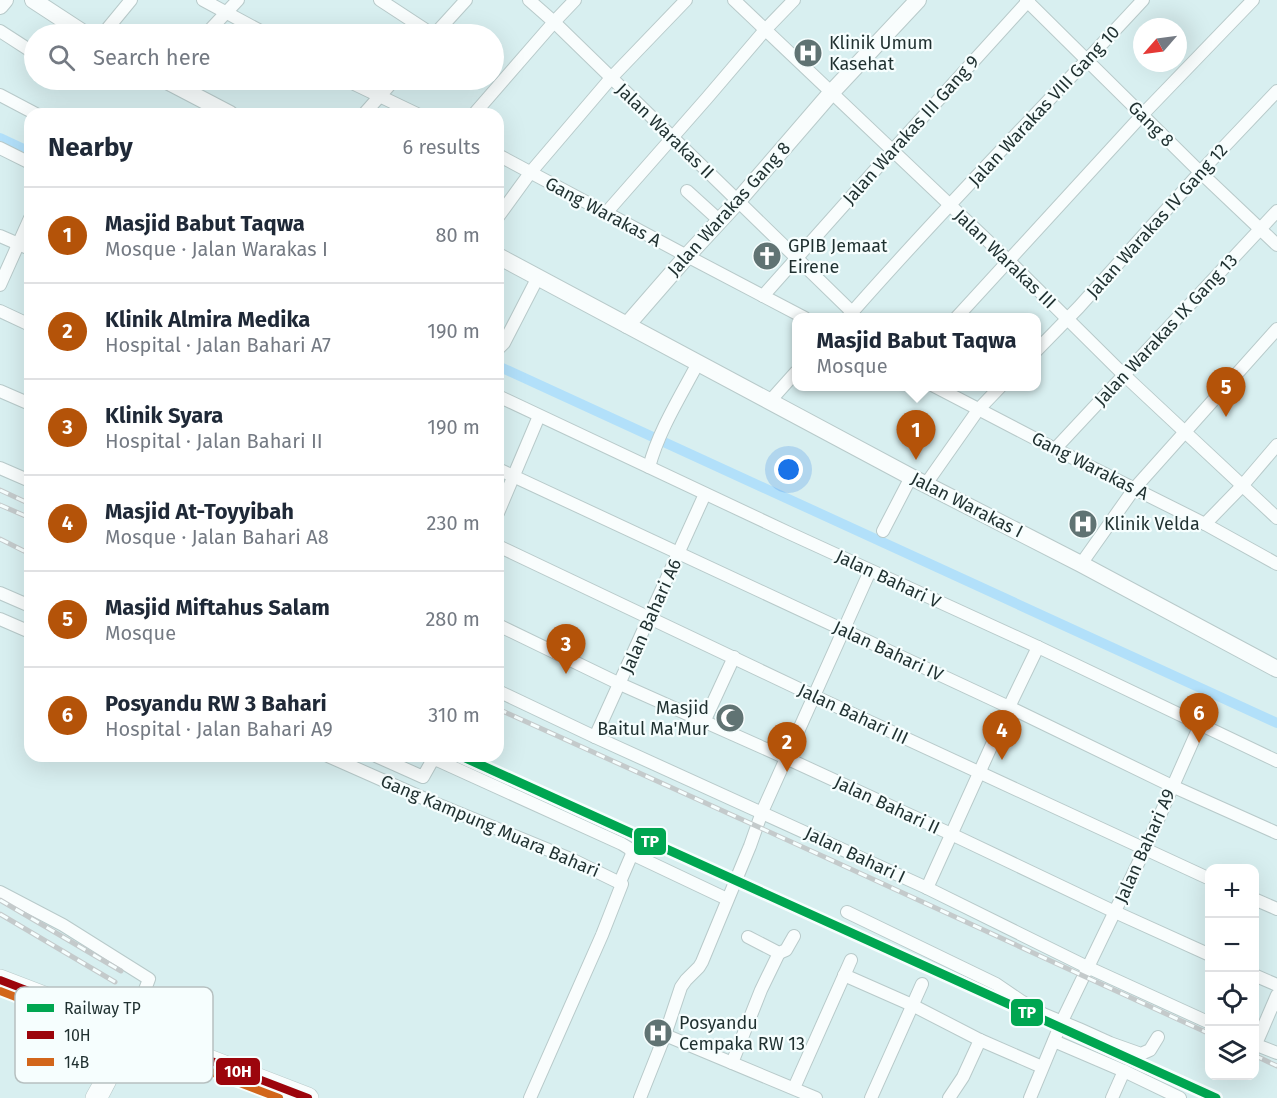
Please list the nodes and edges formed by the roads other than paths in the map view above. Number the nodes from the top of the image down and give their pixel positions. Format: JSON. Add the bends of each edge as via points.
{"nodes":[{"id":1,"x":5,"y":0,"type":"edge"},
{"id":2,"x":33,"y":0,"type":"edge"},
{"id":3,"x":131,"y":0,"type":"edge"},
{"id":4,"x":203,"y":0,"type":"edge"},
{"id":5,"x":238,"y":0,"type":"edge"},
{"id":6,"x":380,"y":0,"type":"edge"},
{"id":7,"x":466,"y":0,"type":"edge"},
{"id":8,"x":529,"y":0,"type":"edge"},
{"id":9,"x":575,"y":0,"type":"edge"},
{"id":10,"x":686,"y":0,"type":"edge"},
{"id":11,"x":735,"y":0,"type":"edge"},
{"id":12,"x":794,"y":0,"type":"edge"},
{"id":13,"x":918,"y":0,"type":"edge"},
{"id":14,"x":1028,"y":0,"type":"edge"},
{"id":15,"x":1143,"y":0,"type":"edge"},
{"id":16,"x":1253,"y":0,"type":"edge"},
{"id":17,"x":0,"y":6,"type":"edge"},
{"id":18,"x":226,"y":12,"type":"junction"},
{"id":19,"x":554,"y":22,"type":"junction"},
{"id":20,"x":70,"y":24,"type":"edge"},
{"id":21,"x":111,"y":24,"type":"edge"},
{"id":22,"x":215,"y":24,"type":"edge"},
{"id":23,"x":248,"y":24,"type":"edge"},
{"id":24,"x":418,"y":24,"type":"edge"},
{"id":25,"x":443,"y":24,"type":"edge"},
{"id":26,"x":765,"y":30,"type":"junction"},
{"id":27,"x":0,"y":31,"type":"edge"},
{"id":28,"x":24,"y":46,"type":"edge"},
{"id":29,"x":1087,"y":61,"type":"junction"},
{"id":30,"x":611,"y":78,"type":"junction"},
{"id":31,"x":504,"y":80,"type":"edge"},
{"id":32,"x":185,"y":90,"type":"edge"},
{"id":33,"x":367,"y":90,"type":"edge"},
{"id":34,"x":385,"y":90,"type":"edge"},
{"id":35,"x":495,"y":90,"type":"edge"},
{"id":36,"x":1277,"y":91,"type":"edge"},
{"id":37,"x":831,"y":93,"type":"junction"},
{"id":38,"x":0,"y":96,"type":"edge"},
{"id":39,"x":379,"y":96,"type":"junction"},
{"id":40,"x":24,"y":108,"type":"edge"},
{"id":41,"x":219,"y":108,"type":"edge"},
{"id":42,"x":369,"y":108,"type":"edge"},
{"id":43,"x":404,"y":108,"type":"edge"},
{"id":44,"x":479,"y":108,"type":"edge"},
{"id":45,"x":1142,"y":116,"type":"junction"},
{"id":46,"x":673,"y":138,"type":"junction"},
{"id":47,"x":0,"y":148,"type":"edge"},
{"id":48,"x":892,"y":151,"type":"junction"},
{"id":49,"x":504,"y":158,"type":"edge"},
{"id":50,"x":24,"y":160,"type":"edge"},
{"id":51,"x":1200,"y":172,"type":"junction"},
{"id":52,"x":530,"y":173,"type":"junction"},
{"id":53,"x":687,"y":191,"type":"dead end"},
{"id":54,"x":737,"y":202,"type":"junction"},
{"id":55,"x":949,"y":206,"type":"junction"},
{"id":56,"x":504,"y":209,"type":"edge"},
{"id":57,"x":1277,"y":211,"type":"edge"},
{"id":58,"x":606,"y":213,"type":"junction"},
{"id":59,"x":720,"y":221,"type":"junction"},
{"id":60,"x":24,"y":230,"type":"edge"},
{"id":61,"x":1260,"y":230,"type":"junction"},
{"id":62,"x":0,"y":236,"type":"edge"},
{"id":63,"x":17,"y":244,"type":"junction"},
{"id":64,"x":1277,"y":245,"type":"edge"},
{"id":65,"x":24,"y":247,"type":"edge"},
{"id":66,"x":687,"y":256,"type":"junction"},
{"id":67,"x":796,"y":258,"type":"junction"},
{"id":68,"x":504,"y":259,"type":"edge"},
{"id":69,"x":1008,"y":260,"type":"junction"},
{"id":70,"x":535,"y":276,"type":"junction"},
{"id":71,"x":0,"y":285,"type":"edge"},
{"id":72,"x":763,"y":296,"type":"junction"},
{"id":73,"x":0,"y":311,"type":"edge"},
{"id":74,"x":795,"y":313,"type":"edge"},
{"id":75,"x":848,"y":313,"type":"edge"},
{"id":76,"x":852,"y":313,"type":"edge"},
{"id":77,"x":960,"y":313,"type":"edge"},
{"id":78,"x":1068,"y":319,"type":"junction"},
{"id":79,"x":24,"y":322,"type":"edge"},
{"id":80,"x":627,"y":325,"type":"junction"},
{"id":81,"x":504,"y":327,"type":"edge"},
{"id":82,"x":1277,"y":329,"type":"edge"},
{"id":83,"x":504,"y":343,"type":"edge"},
{"id":84,"x":1041,"y":346,"type":"edge"},
{"id":85,"x":698,"y":363,"type":"junction"},
{"id":86,"x":1124,"y":375,"type":"junction"},
{"id":87,"x":792,"y":376,"type":"edge"},
{"id":88,"x":0,"y":390,"type":"edge"},
{"id":89,"x":942,"y":391,"type":"edge"},
{"id":90,"x":997,"y":391,"type":"edge"},
{"id":91,"x":504,"y":399,"type":"edge"},
{"id":92,"x":24,"y":401,"type":"edge"},
{"id":93,"x":770,"y":401,"type":"junction"},
{"id":94,"x":978,"y":410,"type":"junction"},
{"id":95,"x":539,"y":416,"type":"junction"},
{"id":96,"x":1185,"y":431,"type":"junction"},
{"id":97,"x":1277,"y":445,"type":"edge"},
{"id":98,"x":1054,"y":449,"type":"junction"},
{"id":99,"x":649,"y":467,"type":"junction"},
{"id":100,"x":0,"y":468,"type":"edge"},
{"id":101,"x":504,"y":472,"type":"edge"},
{"id":102,"x":514,"y":477,"type":"junction"},
{"id":103,"x":24,"y":478,"type":"edge"},
{"id":104,"x":918,"y":480,"type":"junction"},
{"id":105,"x":1242,"y":486,"type":"junction"},
{"id":106,"x":1134,"y":489,"type":"junction"},
{"id":107,"x":705,"y":494,"type":"junction"},
{"id":108,"x":504,"y":500,"type":"edge"},
{"id":109,"x":1277,"y":518,"type":"edge"},
{"id":110,"x":1205,"y":524,"type":"junction"},
{"id":111,"x":883,"y":531,"type":"dead end"},
{"id":112,"x":504,"y":549,"type":"edge"},
{"id":113,"x":678,"y":554,"type":"junction"},
{"id":114,"x":1275,"y":560,"type":"edge"},
{"id":115,"x":1081,"y":564,"type":"junction"},
{"id":116,"x":870,"y":571,"type":"junction"},
{"id":117,"x":0,"y":592,"type":"edge"},
{"id":118,"x":24,"y":603,"type":"edge"},
{"id":119,"x":650,"y":618,"type":"junction"},
{"id":120,"x":0,"y":619,"type":"edge"},
{"id":121,"x":504,"y":628,"type":"edge"},
{"id":122,"x":24,"y":629,"type":"edge"},
{"id":123,"x":844,"y":630,"type":"junction"},
{"id":124,"x":1038,"y":647,"type":"junction"},
{"id":125,"x":734,"y":657,"type":"junction"},
{"id":126,"x":1277,"y":669,"type":"edge"},
{"id":127,"x":620,"y":684,"type":"junction"},
{"id":128,"x":504,"y":694,"type":"edge"},
{"id":129,"x":814,"y":696,"type":"junction"},
{"id":130,"x":1009,"y":707,"type":"junction"},
{"id":131,"x":704,"y":722,"type":"junction"},
{"id":132,"x":1200,"y":724,"type":"junction"},
{"id":133,"x":595,"y":737,"type":"junction"},
{"id":134,"x":786,"y":758,"type":"junction"},
{"id":135,"x":1277,"y":761,"type":"edge"},
{"id":136,"x":342,"y":762,"type":"edge"},
{"id":137,"x":389,"y":762,"type":"edge"},
{"id":138,"x":431,"y":762,"type":"edge"},
{"id":139,"x":442,"y":762,"type":"edge"},
{"id":140,"x":980,"y":772,"type":"junction"},
{"id":141,"x":423,"y":777,"type":"junction"},
{"id":142,"x":1172,"y":786,"type":"junction"},
{"id":143,"x":416,"y":794,"type":"junction"},
{"id":144,"x":762,"y":812,"type":"junction"},
{"id":145,"x":1277,"y":833,"type":"edge"},
{"id":146,"x":951,"y":834,"type":"junction"},
{"id":147,"x":1145,"y":849,"type":"junction"},
{"id":148,"x":632,"y":854,"type":"junction"},
{"id":149,"x":1205,"y":877,"type":"edge"},
{"id":150,"x":620,"y":882,"type":"junction"},
{"id":151,"x":927,"y":888,"type":"junction"},
{"id":152,"x":0,"y":892,"type":"edge"},
{"id":153,"x":727,"y":899,"type":"junction"},
{"id":154,"x":1259,"y":901,"type":"edge"},
{"id":155,"x":1277,"y":909,"type":"edge"},
{"id":156,"x":847,"y":912,"type":"dead end"},
{"id":157,"x":1115,"y":912,"type":"junction"},
{"id":158,"x":794,"y":936,"type":"dead end"},
{"id":159,"x":748,"y":937,"type":"dead end"},
{"id":160,"x":779,"y":953,"type":"junction"},
{"id":161,"x":1205,"y":953,"type":"edge"},
{"id":162,"x":851,"y":960,"type":"dead end"},
{"id":163,"x":1088,"y":967,"type":"junction"},
{"id":164,"x":844,"y":975,"type":"junction"},
{"id":165,"x":1259,"y":977,"type":"edge"},
{"id":166,"x":0,"y":980,"type":"edge"},
{"id":167,"x":922,"y":984,"type":"dead end"},
{"id":168,"x":1277,"y":985,"type":"edge"},
{"id":169,"x":16,"y":987,"type":"edge"},
{"id":170,"x":147,"y":987,"type":"edge"},
{"id":171,"x":0,"y":993,"type":"edge"},
{"id":172,"x":1277,"y":995,"type":"edge"},
{"id":173,"x":15,"y":998,"type":"edge"},
{"id":174,"x":912,"y":1005,"type":"junction"},
{"id":175,"x":1205,"y":1021,"type":"edge"},
{"id":176,"x":1062,"y":1022,"type":"junction"},
{"id":177,"x":665,"y":1035,"type":"junction"},
{"id":178,"x":1259,"y":1035,"type":"edge"},
{"id":179,"x":1158,"y":1037,"type":"dead end"},
{"id":180,"x":980,"y":1040,"type":"junction"},
{"id":181,"x":1054,"y":1041,"type":"junction"},
{"id":182,"x":1259,"y":1046,"type":"edge"},
{"id":183,"x":1277,"y":1053,"type":"edge"},
{"id":184,"x":213,"y":1063,"type":"edge"},
{"id":185,"x":732,"y":1063,"type":"junction"},
{"id":186,"x":1042,"y":1067,"type":"junction"},
{"id":187,"x":1125,"y":1071,"type":"junction"},
{"id":188,"x":213,"y":1072,"type":"edge"},
{"id":189,"x":105,"y":1083,"type":"edge"},
{"id":190,"x":794,"y":1092,"type":"edge"},
{"id":191,"x":645,"y":1096,"type":"edge"},
{"id":192,"x":301,"y":1097,"type":"edge"},
{"id":193,"x":96,"y":1098,"type":"edge"},
{"id":194,"x":271,"y":1098,"type":"edge"},
{"id":195,"x":530,"y":1098,"type":"edge"},
{"id":196,"x":816,"y":1098,"type":"edge"},
{"id":197,"x":871,"y":1098,"type":"edge"},
{"id":198,"x":949,"y":1098,"type":"edge"},
{"id":199,"x":1030,"y":1098,"type":"edge"},
{"id":200,"x":1112,"y":1098,"type":"edge"},
{"id":201,"x":1180,"y":1098,"type":"edge"}],
"edges":[{"from":1,"to":17,"type":"street"},
{"from":2,"to":20,"type":"street"},
{"from":3,"to":21,"type":"street"},
{"from":4,"to":18,"type":"street"},
{"from":5,"to":18,"type":"street"},
{"from":6,"to":24,"type":"street"},
{"from":7,"to":25,"type":"street"},
{"from":8,"to":19,"type":"street","name":"Jalan Warakas II"},
{"from":9,"to":19,"type":"street"},
{"from":10,"to":30,"type":"street"},
{"from":11,"to":26,"type":"street","name":"Jalan Warakas III"},
{"from":12,"to":26,"type":"street"},
{"from":13,"to":37,"type":"street","name":"Jalan Warakas Gang 8"},
{"from":14,"to":29,"type":"street","name":"Gang 8"},
{"from":14,"to":48,"type":"street","name":"Jalan Warakas III Gang 9"},
{"from":15,"to":29,"type":"street","name":"Jalan Warakas VIII Gang 10"},
{"from":16,"to":45,"type":"street"},
{"from":18,"to":22,"type":"street"},
{"from":18,"to":23,"type":"street"},
{"from":19,"to":30,"type":"street","name":"Jalan Warakas II"},
{"from":19,"to":31,"type":"street"},
{"from":26,"to":37,"type":"street","name":"Jalan Warakas III"},
{"from":26,"to":46,"type":"street"},
{"from":27,"to":28,"type":"street"},
{"from":29,"to":45,"type":"street","name":"Gang 8"},
{"from":29,"to":55,"type":"street","name":"Jalan Warakas VIII Gang 10"},
{"from":30,"to":46,"type":"street","name":"Jalan Warakas II"},
{"from":30,"to":52,"type":"street"},
{"from":32,"to":41,"type":"street"},
{"from":33,"to":39,"type":"street"},
{"from":34,"to":39,"type":"street"},
{"from":35,"to":44,"type":"street"},
{"from":36,"to":51,"type":"street","name":"Jalan Warakas IV Gang 12"},
{"from":37,"to":48,"type":"street","name":"Jalan Warakas III"},
{"from":37,"to":54,"type":"street","name":"Jalan Warakas Gang 8"},
{"from":38,"to":40,"type":"street"},
{"from":39,"to":42,"type":"street"},
{"from":39,"to":43,"type":"street"},
{"from":45,"to":51,"type":"street","name":"Gang 8"},
{"from":45,"to":69,"type":"street"},
{"from":46,"to":54,"type":"street","name":"Jalan Warakas II"},
{"from":46,"to":58,"type":"street"},
{"from":47,"to":50,"type":"street"},
{"from":48,"to":55,"type":"street","name":"Jalan Warakas III"},
{"from":48,"to":67,"type":"street","name":"Jalan Warakas III Gang 9"},
{"from":49,"to":52,"type":"street","name":"Gang Warakas A"},
{"from":51,"to":61,"type":"street","name":"Gang 8"},
{"from":51,"to":78,"type":"street","name":"Jalan Warakas IV Gang 12"},
{"from":52,"to":56,"type":"street"},
{"from":52,"to":58,"type":"street","name":"Gang Warakas A"},
{"from":53,"to":59,"type":"street"},
{"from":54,"to":59,"type":"street","name":"Jalan Warakas Gang 8"},
{"from":54,"to":67,"type":"street","name":"Jalan Warakas II"},
{"from":55,"to":69,"type":"street","name":"Jalan Warakas III"},
{"from":55,"to":76,"type":"street","name":"Jalan Warakas VIII Gang 10"},
{"from":57,"to":61,"type":"street","name":"Jalan Warakas IX Gang 13"},
{"from":58,"to":66,"type":"street","name":"Gang Warakas A"},
{"from":59,"to":66,"type":"street","name":"Jalan Warakas Gang 8"},
{"from":60,"to":63,"type":"street"},
{"from":61,"to":64,"type":"street","name":"Gang 8"},
{"from":61,"to":86,"type":"street","name":"Jalan Warakas IX Gang 13"},
{"from":62,"to":63,"type":"street"},
{"from":63,"to":65,"type":"street"},
{"from":63,"to":71,"type":"street"},
{"from":66,"to":72,"type":"street","name":"Gang Warakas A"},
{"from":66,"to":80,"type":"street","name":"Jalan Warakas Gang 8"},
{"from":67,"to":72,"type":"street","name":"Jalan Warakas III Gang 9"},
{"from":67,"to":75,"type":"street","name":"Jalan Warakas II"},
{"from":68,"to":70,"type":"street","name":"Jalan Warakas I"},
{"from":69,"to":77,"type":"street"},
{"from":69,"to":78,"type":"street","name":"Jalan Warakas III"},
{"from":70,"to":80,"type":"street","name":"Jalan Warakas I"},
{"from":70,"to":81,"type":"street"},
{"from":70,"to":83,"type":"street"},
{"from":72,"to":74,"type":"street","name":"Gang Warakas A"},
{"from":73,"to":79,"type":"street"},
{"from":78,"to":84,"type":"street","name":"Jalan Warakas IV Gang 12"},
{"from":78,"to":86,"type":"street","name":"Jalan Warakas III"},
{"from":80,"to":85,"type":"street","name":"Jalan Warakas I"},
{"from":82,"to":96,"type":"street"},
{"from":85,"to":93,"type":"street","name":"Jalan Warakas I"},
{"from":85,"to":99,"type":"street","via":[[661,434]]},
{"from":86,"to":96,"type":"street","name":"Jalan Warakas III"},
{"from":86,"to":98,"type":"street","name":"Jalan Warakas IX Gang 13"},
{"from":87,"to":93,"type":"street"},
{"from":88,"to":92,"type":"street"},
{"from":89,"to":94,"type":"street","name":"Gang Warakas A"},
{"from":90,"to":94,"type":"street"},
{"from":91,"to":95,"type":"street","name":"Jalan Bahari V"},
{"from":93,"to":104,"type":"street","name":"Jalan Warakas I"},
{"from":94,"to":98,"type":"street","name":"Gang Warakas A"},
{"from":94,"to":104,"type":"street"},
{"from":95,"to":99,"type":"street","name":"Jalan Bahari V"},
{"from":95,"to":102,"type":"street"},
{"from":96,"to":105,"type":"street","name":"Jalan Warakas III"},
{"from":96,"to":106,"type":"street"},
{"from":97,"to":105,"type":"street"},
{"from":98,"to":106,"type":"street","name":"Gang Warakas A"},
{"from":99,"to":107,"type":"street","name":"Jalan Bahari V"},
{"from":100,"to":103,"type":"street"},
{"from":101,"to":102,"type":"street","name":"Jalan Bahari IV"},
{"from":102,"to":108,"type":"street"},
{"from":102,"to":113,"type":"street","name":"Jalan Bahari IV"},
{"from":104,"to":111,"type":"street"},
{"from":104,"to":115,"type":"street","name":"Jalan Warakas I"},
{"from":105,"to":109,"type":"street","name":"Jalan Warakas III"},
{"from":105,"to":110,"type":"street"},
{"from":106,"to":110,"type":"street","name":"Gang Warakas A"},
{"from":106,"to":115,"type":"street"},
{"from":107,"to":113,"type":"street","name":"Jalan Bahari A6"},
{"from":107,"to":116,"type":"street","name":"Jalan Bahari V"},
{"from":110,"to":114,"type":"street","name":"Gang Warakas A"},
{"from":112,"to":119,"type":"street","name":"Jalan Bahari III"},
{"from":113,"to":119,"type":"street","name":"Jalan Bahari A6"},
{"from":113,"to":123,"type":"street","name":"Jalan Bahari IV"},
{"from":115,"to":126,"type":"street","name":"Jalan Warakas I"},
{"from":116,"to":123,"type":"street"},
{"from":116,"to":124,"type":"street","name":"Jalan Bahari V"},
{"from":117,"to":118,"type":"street"},
{"from":119,"to":125,"type":"street","name":"Jalan Bahari III"},
{"from":119,"to":127,"type":"street","name":"Jalan Bahari A6"},
{"from":120,"to":122,"type":"street"},
{"from":121,"to":127,"type":"street","name":"Jalan Bahari II"},
{"from":123,"to":129,"type":"street"},
{"from":123,"to":130,"type":"street","name":"Jalan Bahari IV"},
{"from":124,"to":130,"type":"street"},
{"from":124,"to":132,"type":"street","name":"Jalan Bahari V"},
{"from":125,"to":129,"type":"street","name":"Jalan Bahari III"},
{"from":125,"to":131,"type":"street"},
{"from":127,"to":131,"type":"street","name":"Jalan Bahari II"},
{"from":127,"to":133,"type":"street","name":"Jalan Bahari A6"},
{"from":128,"to":133,"type":"street","name":"Jalan Bahari I"},
{"from":129,"to":134,"type":"street"},
{"from":129,"to":140,"type":"street","name":"Jalan Bahari III"},
{"from":130,"to":140,"type":"street"},
{"from":130,"to":142,"type":"street","name":"Jalan Bahari IV"},
{"from":131,"to":134,"type":"street","name":"Jalan Bahari II"},
{"from":132,"to":135,"type":"street","name":"Jalan Bahari V"},
{"from":132,"to":142,"type":"street","name":"Jalan Bahari A9"},
{"from":133,"to":144,"type":"street","name":"Jalan Bahari I"},
{"from":134,"to":144,"type":"street"},
{"from":134,"to":146,"type":"street","name":"Jalan Bahari II"},
{"from":136,"to":143,"type":"street","name":"Gang Kampung Muara Bahari"},
{"from":137,"to":141,"type":"street","name":"Gang Kampung Muara Bahari"},
{"from":138,"to":141,"type":"street","name":"Gang Kampung Muara Bahari"},
{"from":139,"to":148,"type":"street","name":"Gang Kampung Muara Bahari","via":[[622,844]]},
{"from":140,"to":146,"type":"street"},
{"from":140,"to":147,"type":"street","name":"Jalan Bahari III"},
{"from":141,"to":143,"type":"street"},
{"from":142,"to":145,"type":"street","name":"Jalan Bahari IV"},
{"from":142,"to":147,"type":"street","name":"Jalan Bahari A9"},
{"from":143,"to":150,"type":"street","name":"Gang Kampung Muara Bahari"},
{"from":144,"to":151,"type":"street","name":"Jalan Bahari I"},
{"from":144,"to":153,"type":"street"},
{"from":146,"to":151,"type":"street"},
{"from":146,"to":157,"type":"street","name":"Jalan Bahari II"},
{"from":147,"to":149,"type":"street","name":"Jalan Bahari III"},
{"from":147,"to":157,"type":"street","name":"Jalan Bahari A9"},
{"from":148,"to":150,"type":"street","name":"Gang Kampung Muara Bahari"},
{"from":148,"to":153,"type":"street"},
{"from":150,"to":195,"type":"street","name":"Gang Kampung Muara Bahari","via":[[623,886]]},
{"from":151,"to":163,"type":"street","name":"Jalan Bahari I"},
{"from":152,"to":170,"type":"street","via":[[63,925],[150,979]]},
{"from":153,"to":177,"type":"street","via":[[699,967],[681,987]]},
{"from":154,"to":155,"type":"street"},
{"from":156,"to":176,"type":"street","via":[[980,975]]},
{"from":157,"to":161,"type":"street","name":"Jalan Bahari II"},
{"from":157,"to":163,"type":"street","name":"Jalan Bahari A9"},
{"from":158,"to":160,"type":"street","via":[[786,950]]},
{"from":159,"to":160,"type":"street"},
{"from":160,"to":185,"type":"street"},
{"from":162,"to":164,"type":"street"},
{"from":163,"to":175,"type":"street","name":"Jalan Bahari I"},
{"from":163,"to":176,"type":"street","name":"Jalan Bahari A9"},
{"from":164,"to":174,"type":"street"},
{"from":164,"to":190,"type":"street"},
{"from":165,"to":168,"type":"street"},
{"from":166,"to":169,"type":"highway"},
{"from":167,"to":174,"type":"street"},
{"from":171,"to":173,"type":"highway"},
{"from":172,"to":178,"type":"street"},
{"from":174,"to":180,"type":"street"},
{"from":174,"to":197,"type":"street"},
{"from":176,"to":179,"type":"street","via":[[1141,1054],[1150,1050]]},
{"from":176,"to":181,"type":"street","name":"Jalan Bahari A9"},
{"from":177,"to":185,"type":"street"},
{"from":177,"to":191,"type":"street"},
{"from":180,"to":186,"type":"street"},
{"from":180,"to":198,"type":"street"},
{"from":181,"to":186,"type":"street","name":"Jalan Bahari A9"},
{"from":181,"to":187,"type":"street"},
{"from":182,"to":183,"type":"street"},
{"from":184,"to":192,"type":"highway"},
{"from":185,"to":190,"type":"street"},
{"from":186,"to":199,"type":"street","name":"Jalan Bahari A9"},
{"from":187,"to":200,"type":"street"},
{"from":187,"to":201,"type":"street"},
{"from":188,"to":194,"type":"highway"},
{"from":189,"to":193,"type":"highway"},
{"from":190,"to":196,"type":"street"}]}
